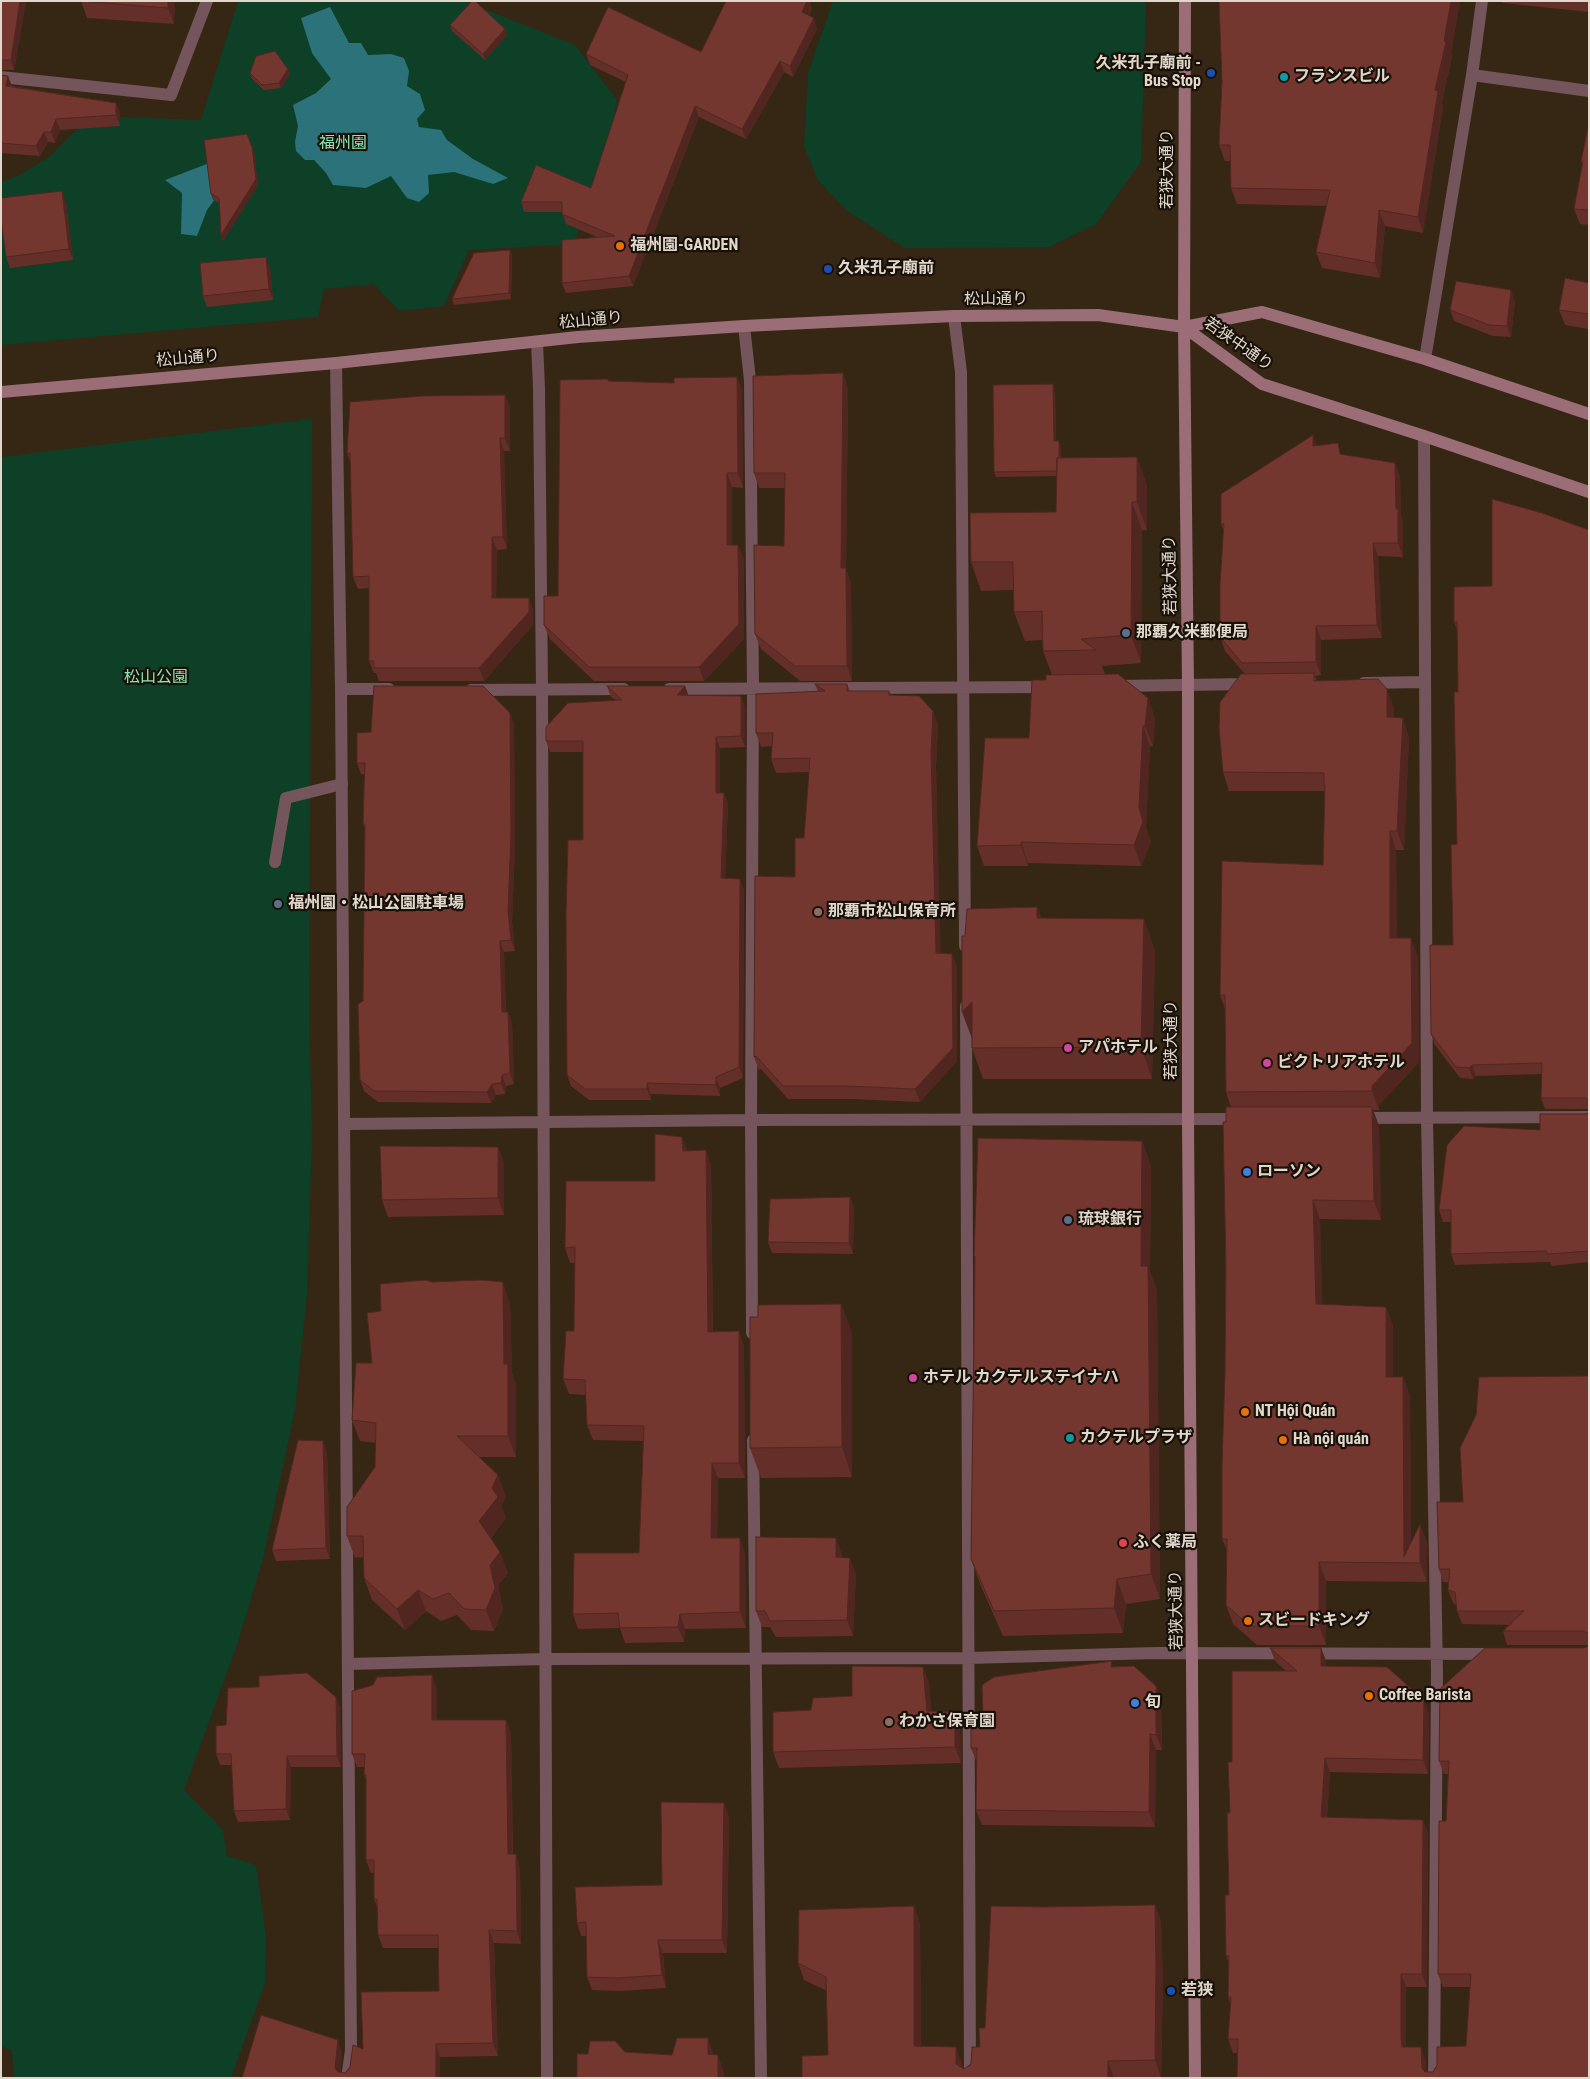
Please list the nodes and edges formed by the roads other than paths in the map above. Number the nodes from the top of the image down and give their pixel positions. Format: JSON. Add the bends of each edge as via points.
{"nodes":[{"id":1,"x":206,"y":1,"type":"edge"},
{"id":2,"x":1185,"y":1,"type":"edge"},
{"id":3,"x":1482,"y":1,"type":"edge"},
{"id":4,"x":1472,"y":75,"type":"junction"},
{"id":5,"x":1,"y":76,"type":"edge"},
{"id":6,"x":1589,"y":91,"type":"edge"},
{"id":7,"x":954,"y":316,"type":"junction"},
{"id":8,"x":744,"y":326,"type":"junction"},
{"id":9,"x":1184,"y":327,"type":"junction"},
{"id":10,"x":537,"y":342,"type":"junction"},
{"id":11,"x":1425,"y":359,"type":"junction"},
{"id":12,"x":336,"y":363,"type":"junction"},
{"id":13,"x":1,"y":392,"type":"edge"},
{"id":14,"x":1589,"y":414,"type":"edge"},
{"id":15,"x":1424,"y":436,"type":"junction"},
{"id":16,"x":1589,"y":492,"type":"edge"},
{"id":17,"x":1424,"y":682,"type":"junction"},
{"id":18,"x":1355,"y":683,"type":"edge"},
{"id":19,"x":1188,"y":684,"type":"junction"},
{"id":20,"x":1257,"y":684,"type":"edge"},
{"id":21,"x":1100,"y":686,"type":"edge"},
{"id":22,"x":1061,"y":687,"type":"edge"},
{"id":23,"x":753,"y":688,"type":"junction"},
{"id":24,"x":963,"y":688,"type":"junction"},
{"id":25,"x":342,"y":689,"type":"junction"},
{"id":26,"x":399,"y":689,"type":"edge"},
{"id":27,"x":637,"y":689,"type":"edge"},
{"id":28,"x":656,"y":689,"type":"edge"},
{"id":29,"x":457,"y":690,"type":"edge"},
{"id":30,"x":542,"y":690,"type":"junction"},
{"id":31,"x":342,"y":784,"type":"junction"},
{"id":32,"x":275,"y":862,"type":"dead end"},
{"id":33,"x":965,"y":962,"type":"edge"},
{"id":34,"x":966,"y":992,"type":"edge"},
{"id":35,"x":1427,"y":1117,"type":"junction"},
{"id":36,"x":1589,"y":1117,"type":"edge"},
{"id":37,"x":1348,"y":1118,"type":"edge"},
{"id":38,"x":966,"y":1119,"type":"junction"},
{"id":39,"x":1259,"y":1119,"type":"edge"},
{"id":40,"x":751,"y":1120,"type":"junction"},
{"id":41,"x":1188,"y":1120,"type":"junction"},
{"id":42,"x":543,"y":1122,"type":"junction"},
{"id":43,"x":344,"y":1124,"type":"junction"},
{"id":44,"x":752,"y":1350,"type":"edge"},
{"id":45,"x":753,"y":1430,"type":"edge"},
{"id":46,"x":1194,"y":1654,"type":"junction"},
{"id":47,"x":1436,"y":1654,"type":"junction"},
{"id":48,"x":1503,"y":1654,"type":"edge"},
{"id":49,"x":968,"y":1658,"type":"junction"},
{"id":50,"x":545,"y":1659,"type":"junction"},
{"id":51,"x":754,"y":1659,"type":"junction"},
{"id":52,"x":348,"y":1664,"type":"junction"},
{"id":53,"x":347,"y":2078,"type":"edge"},
{"id":54,"x":547,"y":2078,"type":"edge"},
{"id":55,"x":761,"y":2078,"type":"edge"},
{"id":56,"x":970,"y":2078,"type":"edge"},
{"id":57,"x":1195,"y":2078,"type":"edge"},
{"id":58,"x":1434,"y":2078,"type":"edge"}],
"edges":[{"from":1,"to":5,"type":"street","via":[[171,95]]},
{"from":2,"to":9,"type":"main road","name":"若狭大通り"},
{"from":3,"to":4,"type":"street"},
{"from":4,"to":6,"type":"street"},
{"from":4,"to":11,"type":"street"},
{"from":7,"to":8,"type":"main road","name":"松山通り"},
{"from":7,"to":9,"type":"main road","name":"松山通り","via":[[1098,315]]},
{"from":7,"to":24,"type":"street","via":[[961,372]]},
{"from":8,"to":10,"type":"main road","name":"松山通り"},
{"from":8,"to":23,"type":"street","via":[[750,380]]},
{"from":9,"to":11,"type":"main road","name":"若狭中通り","via":[[1262,312]]},
{"from":9,"to":15,"type":"main road","name":"若狭中通り","via":[[1262,384]]},
{"from":9,"to":19,"type":"main road","name":"若狭大通り"},
{"from":10,"to":12,"type":"main road","name":"松山通り"},
{"from":10,"to":30,"type":"street"},
{"from":11,"to":14,"type":"main road","name":"若狭中通り"},
{"from":12,"to":13,"type":"main road","name":"松山通り"},
{"from":12,"to":25,"type":"street"},
{"from":15,"to":16,"type":"main road","name":"若狭中通り"},
{"from":15,"to":17,"type":"street"},
{"from":17,"to":18,"type":"street"},
{"from":17,"to":35,"type":"street"},
{"from":19,"to":20,"type":"street"},
{"from":19,"to":21,"type":"street"},
{"from":19,"to":41,"type":"main road","name":"若狭大通り"},
{"from":22,"to":24,"type":"street"},
{"from":23,"to":24,"type":"street"},
{"from":23,"to":28,"type":"street"},
{"from":23,"to":40,"type":"street"},
{"from":24,"to":33,"type":"street"},
{"from":25,"to":26,"type":"street"},
{"from":25,"to":31,"type":"street"},
{"from":27,"to":30,"type":"street"},
{"from":29,"to":30,"type":"street"},
{"from":30,"to":42,"type":"street"},
{"from":31,"to":32,"type":"street","via":[[286,798]]},
{"from":31,"to":43,"type":"street"},
{"from":34,"to":38,"type":"street"},
{"from":35,"to":36,"type":"street"},
{"from":35,"to":37,"type":"street"},
{"from":35,"to":47,"type":"street"},
{"from":38,"to":40,"type":"street"},
{"from":38,"to":41,"type":"street"},
{"from":38,"to":49,"type":"street"},
{"from":39,"to":41,"type":"street"},
{"from":40,"to":42,"type":"street"},
{"from":40,"to":44,"type":"street"},
{"from":41,"to":46,"type":"main road","name":"若狭大通り"},
{"from":42,"to":43,"type":"street"},
{"from":42,"to":50,"type":"street"},
{"from":43,"to":52,"type":"street"},
{"from":45,"to":51,"type":"street"},
{"from":46,"to":47,"type":"street"},
{"from":46,"to":49,"type":"street"},
{"from":46,"to":57,"type":"main road","name":"若狭大通り"},
{"from":47,"to":48,"type":"street"},
{"from":47,"to":58,"type":"street"},
{"from":49,"to":51,"type":"street"},
{"from":49,"to":56,"type":"street"},
{"from":50,"to":51,"type":"street"},
{"from":50,"to":52,"type":"street"},
{"from":50,"to":54,"type":"street"},
{"from":51,"to":55,"type":"street"},
{"from":52,"to":53,"type":"street","via":[[351,2050]]}]}
